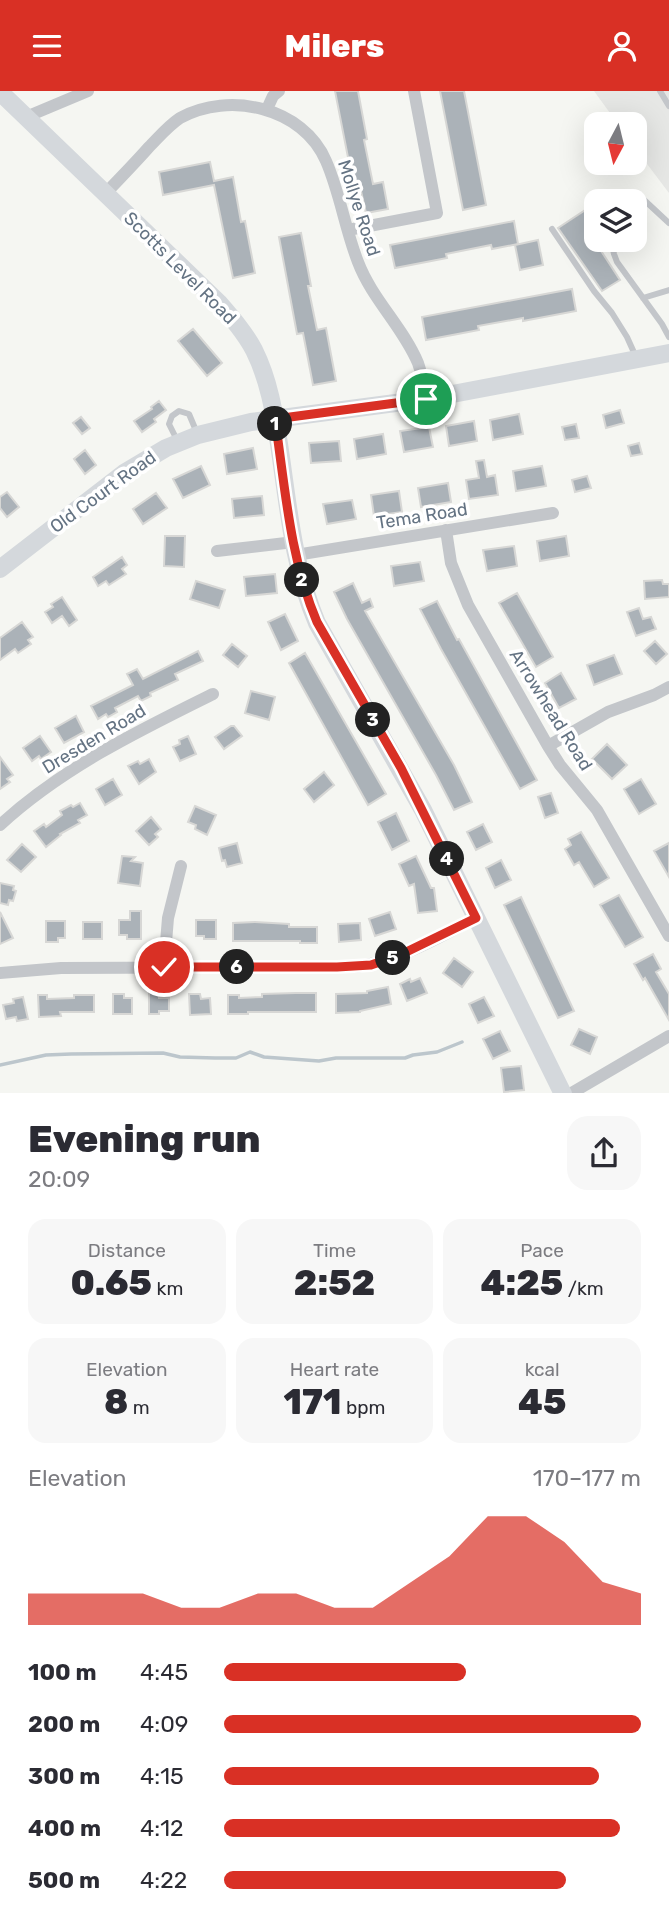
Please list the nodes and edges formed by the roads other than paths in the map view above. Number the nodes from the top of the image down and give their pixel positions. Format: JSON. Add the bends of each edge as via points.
{"nodes":[{"id":1,"x":88,"y":91,"type":"edge"},
{"id":2,"x":279,"y":91,"type":"edge"},
{"id":3,"x":414,"y":91,"type":"edge"},
{"id":4,"x":660,"y":91,"type":"edge"},
{"id":5,"x":0,"y":92,"type":"edge"},
{"id":6,"x":669,"y":106,"type":"edge"},
{"id":7,"x":267,"y":109,"type":"junction"},
{"id":8,"x":26,"y":117,"type":"junction"},
{"id":9,"x":105,"y":194,"type":"junction"},
{"id":10,"x":647,"y":203,"type":"edge"},
{"id":11,"x":669,"y":223,"type":"edge"},
{"id":12,"x":552,"y":229,"type":"dead end"},
{"id":13,"x":348,"y":230,"type":"junction"},
{"id":14,"x":614,"y":252,"type":"edge"},
{"id":15,"x":669,"y":290,"type":"edge"},
{"id":16,"x":643,"y":297,"type":"junction"},
{"id":17,"x":669,"y":337,"type":"edge"},
{"id":18,"x":669,"y":353,"type":"edge"},
{"id":19,"x":637,"y":359,"type":"junction"},
{"id":20,"x":426,"y":399,"type":"junction"},
{"id":21,"x":275,"y":419,"type":"junction"},
{"id":22,"x":198,"y":435,"type":"junction"},
{"id":23,"x":178,"y":443,"type":"junction"},
{"id":24,"x":553,"y":513,"type":"dead end"},
{"id":25,"x":446,"y":530,"type":"junction"},
{"id":26,"x":295,"y":548,"type":"junction"},
{"id":27,"x":217,"y":551,"type":"dead end"},
{"id":28,"x":0,"y":569,"type":"edge"},
{"id":29,"x":669,"y":687,"type":"edge"},
{"id":30,"x":213,"y":694,"type":"dead end"},
{"id":31,"x":548,"y":746,"type":"junction"},
{"id":32,"x":0,"y":825,"type":"edge"},
{"id":33,"x":181,"y":866,"type":"dead end"},
{"id":34,"x":476,"y":918,"type":"junction"},
{"id":35,"x":665,"y":921,"type":"edge"},
{"id":36,"x":669,"y":936,"type":"edge"},
{"id":37,"x":164,"y":967,"type":"junction"},
{"id":38,"x":0,"y":973,"type":"edge"},
{"id":39,"x":669,"y":1036,"type":"edge"},
{"id":40,"x":563,"y":1093,"type":"edge"},
{"id":41,"x":572,"y":1093,"type":"edge"}],
"edges":[{"from":1,"to":8,"type":"street"},
{"from":2,"to":7,"type":"street"},
{"from":3,"to":13,"type":"street","via":[[437,213]]},
{"from":4,"to":6,"type":"lane"},
{"from":5,"to":8,"type":"main road","name":"Scotts Level Road"},
{"from":7,"to":9,"type":"street","name":"Mollye Road","via":[[222,105],[179,119]]},
{"from":7,"to":13,"type":"street","name":"Mollye Road","via":[[300,128],[319,148]]},
{"from":8,"to":9,"type":"main road","name":"Scotts Level Road"},
{"from":9,"to":21,"type":"main road","name":"Scotts Level Road","via":[[240,328],[263,370]]},
{"from":10,"to":11,"type":"lane"},
{"from":12,"to":19,"type":"lane","via":[[612,313]]},
{"from":13,"to":20,"type":"street","name":"Mollye Road","via":[[365,277],[418,365]]},
{"from":14,"to":16,"type":"lane"},
{"from":15,"to":16,"type":"lane"},
{"from":16,"to":17,"type":"lane"},
{"from":18,"to":19,"type":"main road","name":"Old Court Road"},
{"from":19,"to":20,"type":"main road","name":"Old Court Road"},
{"from":20,"to":21,"type":"main road","name":"Old Court Road"},
{"from":21,"to":22,"type":"main road","name":"Old Court Road"},
{"from":21,"to":26,"type":"main road","name":"Scotts Level Road"},
{"from":22,"to":23,"type":"main road","name":"Old Court Road"},
{"from":22,"to":23,"type":"lane","via":[[189,414],[180,411],[169,424]]},
{"from":23,"to":28,"type":"main road","name":"Old Court Road","via":[[124,473]]},
{"from":24,"to":25,"type":"street","name":"Tema Road"},
{"from":25,"to":26,"type":"street","name":"Tema Road"},
{"from":25,"to":31,"type":"street","name":"Arrowhead Road","via":[[451,563],[468,605]]},
{"from":26,"to":27,"type":"street","name":"Tema Road"},
{"from":26,"to":34,"type":"main road","name":"Scotts Level Road","via":[[317,622],[401,768]]},
{"from":29,"to":31,"type":"street","via":[[608,712]]},
{"from":30,"to":32,"type":"street","name":"Dresden Road","via":[[90,758]]},
{"from":31,"to":35,"type":"street","name":"Arrowhead Road","via":[[597,810]]},
{"from":33,"to":37,"type":"street","via":[[168,918]]},
{"from":34,"to":37,"type":"street","via":[[371,965]]},
{"from":34,"to":40,"type":"main road","name":"Scotts Level Road"},
{"from":35,"to":36,"type":"street","name":"Arrowhead Road"},
{"from":37,"to":38,"type":"street"},
{"from":39,"to":41,"type":"street"}]}
